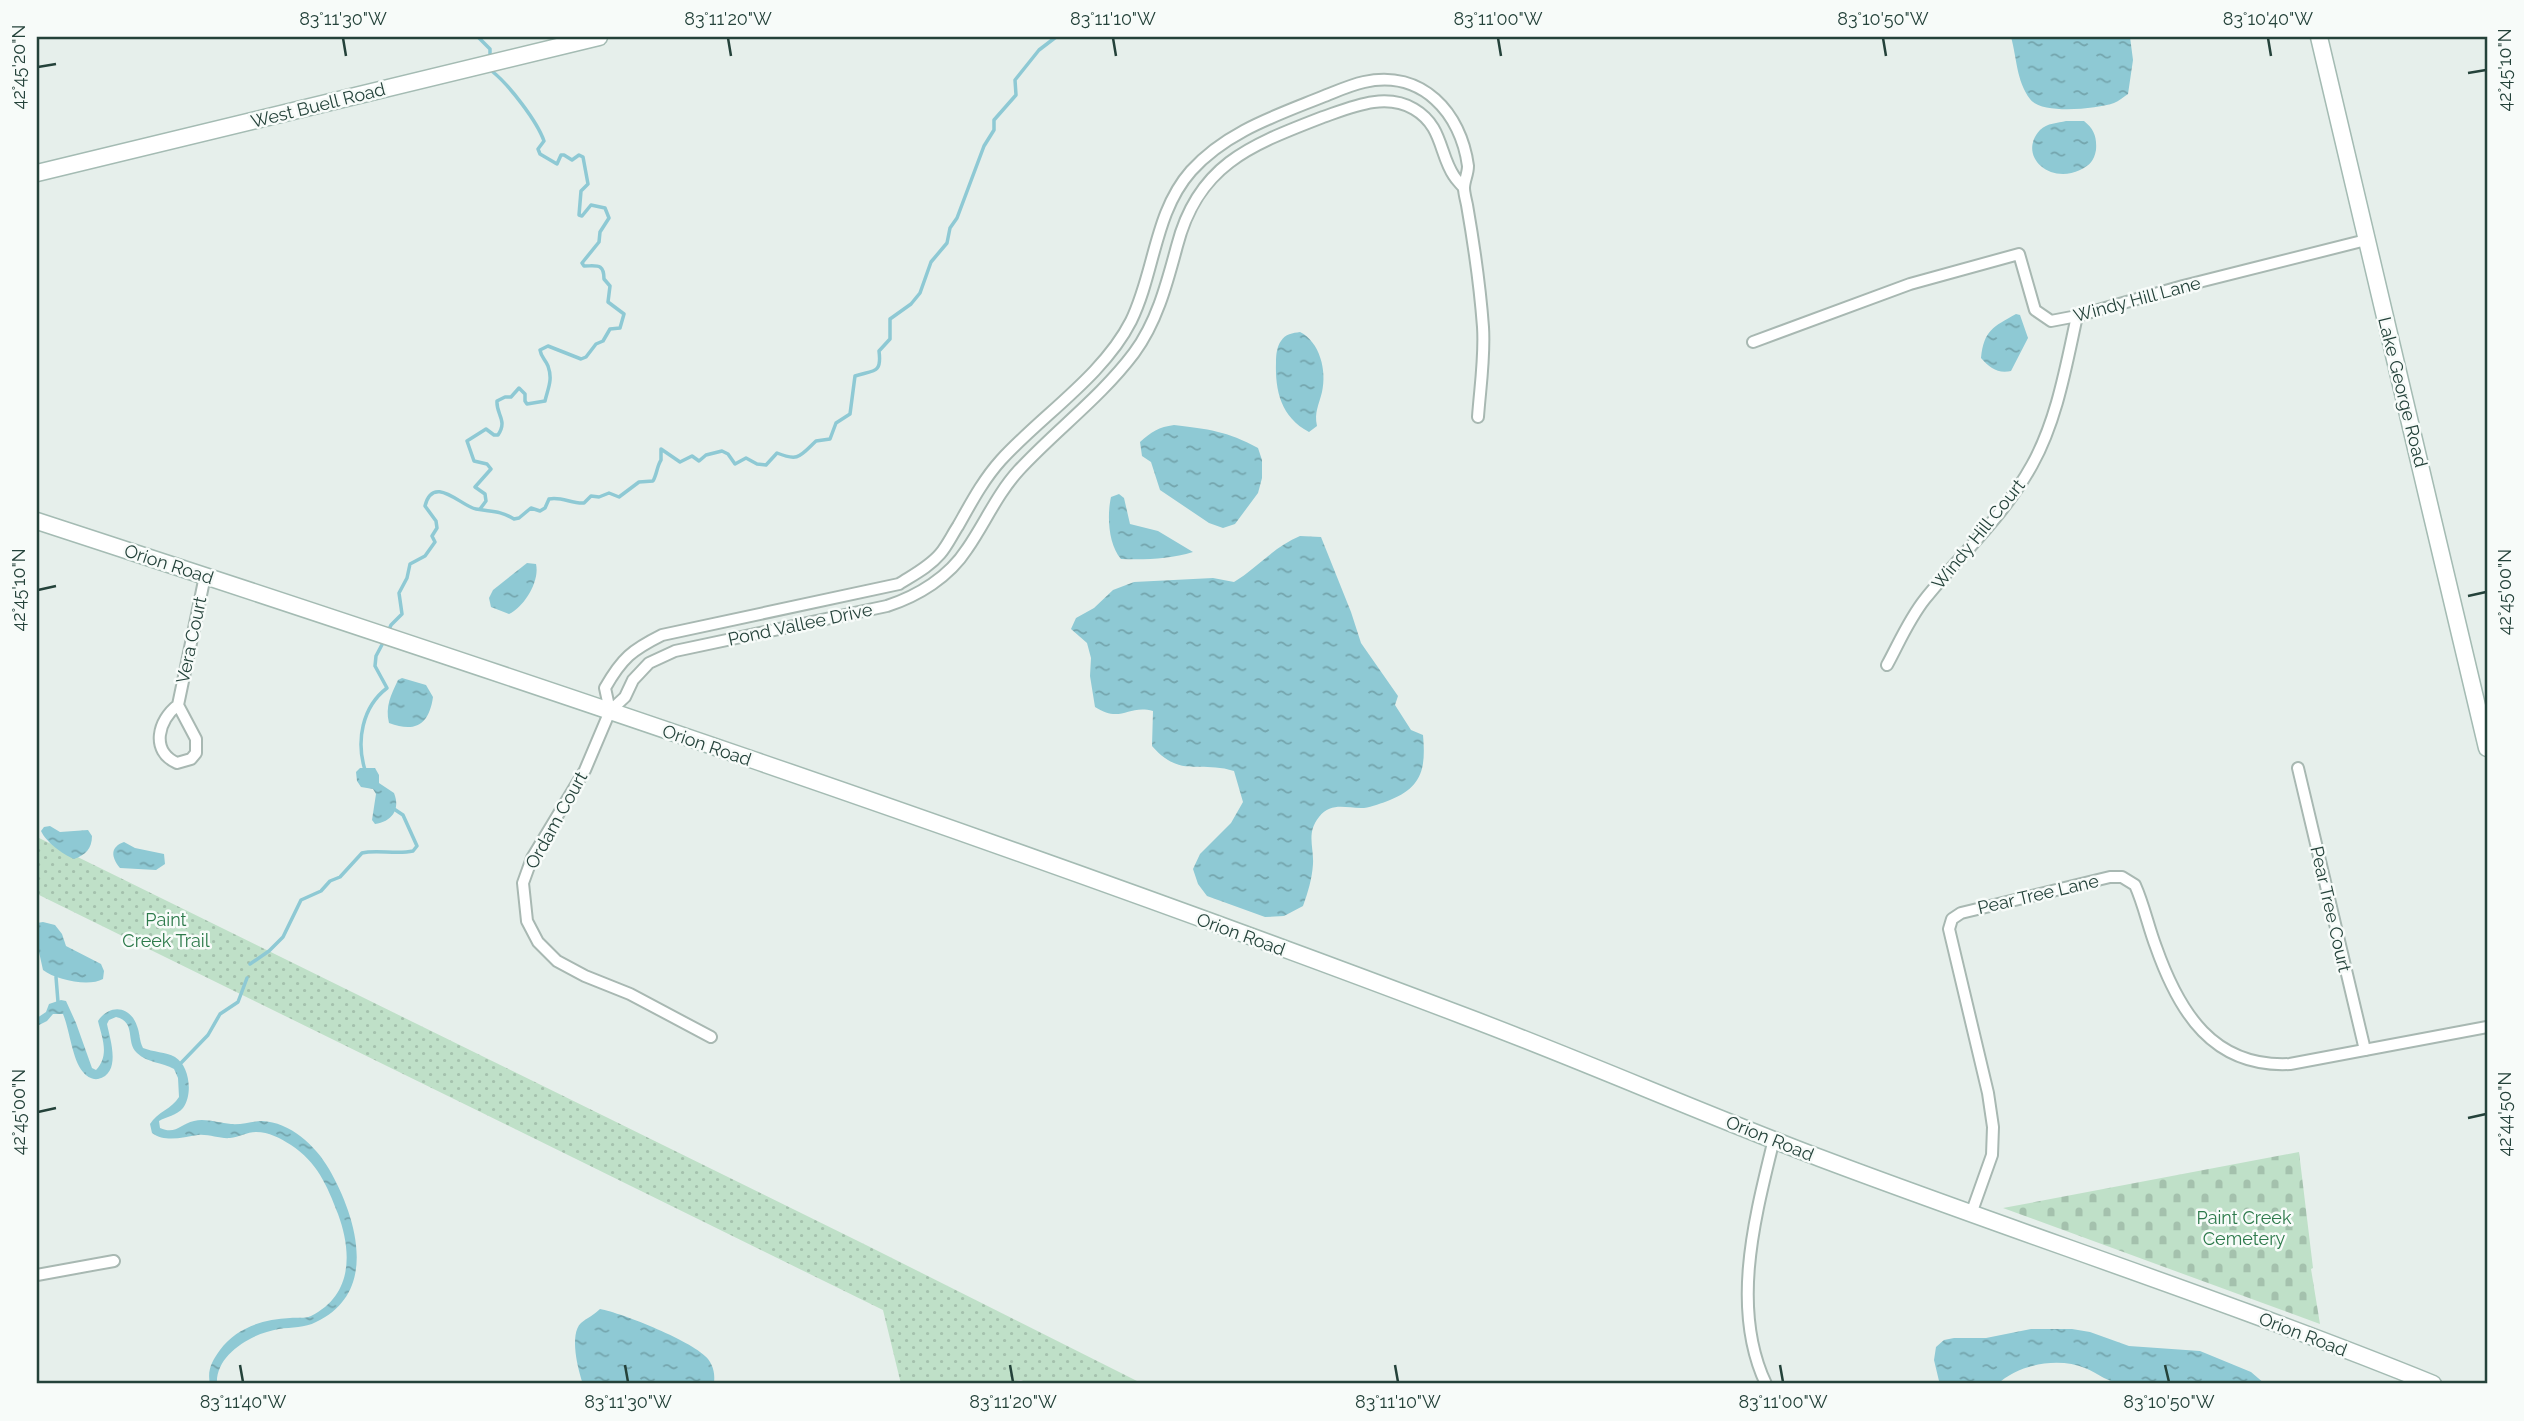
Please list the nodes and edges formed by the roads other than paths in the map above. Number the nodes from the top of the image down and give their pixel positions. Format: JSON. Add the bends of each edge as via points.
{"nodes":[{"id":1,"x":599,"y":37,"type":"edge"},
{"id":2,"x":2319,"y":37,"type":"edge"},
{"id":3,"x":1272,"y":117,"type":"junction"},
{"id":4,"x":1279,"y":134,"type":"junction"},
{"id":5,"x":37,"y":173,"type":"edge"},
{"id":6,"x":1464,"y":188,"type":"junction"},
{"id":7,"x":2366,"y":240,"type":"junction"},
{"id":8,"x":2077,"y":316,"type":"junction"},
{"id":9,"x":1132,"y":317,"type":"junction"},
{"id":10,"x":1152,"y":323,"type":"junction"},
{"id":11,"x":1752,"y":342,"type":"dead end"},
{"id":12,"x":1478,"y":417,"type":"dead end"},
{"id":13,"x":1031,"y":431,"type":"junction"},
{"id":14,"x":1044,"y":444,"type":"junction"},
{"id":15,"x":37,"y":521,"type":"edge"},
{"id":16,"x":205,"y":576,"type":"junction"},
{"id":17,"x":890,"y":586,"type":"junction"},
{"id":18,"x":894,"y":604,"type":"junction"},
{"id":19,"x":703,"y":626,"type":"junction"},
{"id":20,"x":706,"y":644,"type":"junction"},
{"id":21,"x":629,"y":655,"type":"junction"},
{"id":22,"x":1887,"y":665,"type":"dead end"},
{"id":23,"x":644,"y":668,"type":"junction"},
{"id":24,"x":178,"y":705,"type":"junction"},
{"id":25,"x":610,"y":711,"type":"junction"},
{"id":26,"x":2487,"y":748,"type":"edge"},
{"id":27,"x":2298,"y":768,"type":"dead end"},
{"id":28,"x":2487,"y":1027,"type":"edge"},
{"id":29,"x":711,"y":1037,"type":"dead end"},
{"id":30,"x":2365,"y":1050,"type":"junction"},
{"id":31,"x":1774,"y":1139,"type":"junction"},
{"id":32,"x":1971,"y":1214,"type":"junction"},
{"id":33,"x":114,"y":1261,"type":"dead end"},
{"id":34,"x":37,"y":1275,"type":"edge"},
{"id":35,"x":1766,"y":1384,"type":"edge"},
{"id":36,"x":2433,"y":1384,"type":"edge"}],
"edges":[{"from":1,"to":5,"type":"main road","name":"West Buell Road"},
{"from":2,"to":7,"type":"main road","name":"Lake George Road"},
{"from":3,"to":4,"type":"street"},
{"from":3,"to":6,"type":"street","name":"Pond Vallee Drive","via":[[1365,82],[1398,81],[1416,87],[1444,106],[1454,121],[1468,169]]},
{"from":3,"to":9,"type":"street","name":"Pond Vallee Drive","via":[[1214,150],[1181,184],[1169,203]]},
{"from":4,"to":6,"type":"street","name":"Pond Vallee Drive","via":[[1349,107],[1396,102],[1414,109],[1432,126],[1452,175]]},
{"from":4,"to":10,"type":"street","name":"Pond Vallee Drive","via":[[1227,164],[1198,194],[1188,211]]},
{"from":6,"to":12,"type":"street","name":"Pond Vallee Drive","via":[[1483,330]]},
{"from":7,"to":8,"type":"street","name":"Windy Hill Lane"},
{"from":7,"to":26,"type":"main road","name":"Lake George Road"},
{"from":8,"to":11,"type":"street","name":"Windy Hill Lane","via":[[2051,321],[2035,310],[2019,254],[1910,285]]},
{"from":8,"to":22,"type":"street","name":"Windy Hill Court","via":[[2050,424],[2032,465],[1963,558],[1913,615]]},
{"from":9,"to":10,"type":"street"},
{"from":9,"to":13,"type":"street","name":"Pond Vallee Drive","via":[[1095,369]]},
{"from":10,"to":14,"type":"street","name":"Pond Vallee Drive","via":[[1112,380]]},
{"from":13,"to":14,"type":"street"},
{"from":13,"to":17,"type":"street","name":"Pond Vallee Drive","via":[[982,485],[941,553],[915,574]]},
{"from":14,"to":18,"type":"street","name":"Pond Vallee Drive","via":[[999,494],[966,551],[944,576]]},
{"from":15,"to":16,"type":"main road","name":"Orion Road"},
{"from":16,"to":24,"type":"street","name":"Vera Court"},
{"from":16,"to":25,"type":"main road","name":"Orion Road"},
{"from":17,"to":18,"type":"street","name":"Pond Vallee Drive"},
{"from":17,"to":19,"type":"street","name":"Pond Vallee Drive"},
{"from":18,"to":20,"type":"street","name":"Pond Vallee Drive"},
{"from":19,"to":20,"type":"street","name":"Pond Vallee Drive"},
{"from":19,"to":21,"type":"street","name":"Pond Vallee Drive","via":[[662,635]]},
{"from":20,"to":23,"type":"street","name":"Pond Vallee Drive","via":[[675,651]]},
{"from":21,"to":23,"type":"street"},
{"from":21,"to":25,"type":"street","name":"Pond Vallee Drive","via":[[605,688]]},
{"from":23,"to":25,"type":"street","name":"Pond Vallee Drive"},
{"from":24,"to":24,"type":"street","name":"Vera Court","via":[[197,746],[191,759],[177,763],[162,751],[159,737]]},
{"from":25,"to":29,"type":"street","name":"Ordam Court","via":[[585,770],[532,858],[523,883],[527,922],[557,961]]},
{"from":25,"to":31,"type":"main road","name":"Orion Road","via":[[1420,999]]},
{"from":27,"to":30,"type":"street","name":"Pear Tree Court"},
{"from":28,"to":30,"type":"street","name":"Pear Tree Lane"},
{"from":30,"to":32,"type":"street","name":"Pear Tree Lane","via":[[2270,1065],[2230,1054],[2189,1017],[2155,946],[2135,885],[2122,877],[1961,913],[1952,919],[1949,929],[1993,1127],[1992,1155]]},
{"from":31,"to":32,"type":"main road","name":"Orion Road"},
{"from":31,"to":35,"type":"street","via":[[1755,1220],[1748,1286],[1750,1334]]},
{"from":32,"to":36,"type":"main road","name":"Orion Road"},
{"from":33,"to":34,"type":"street"}]}
